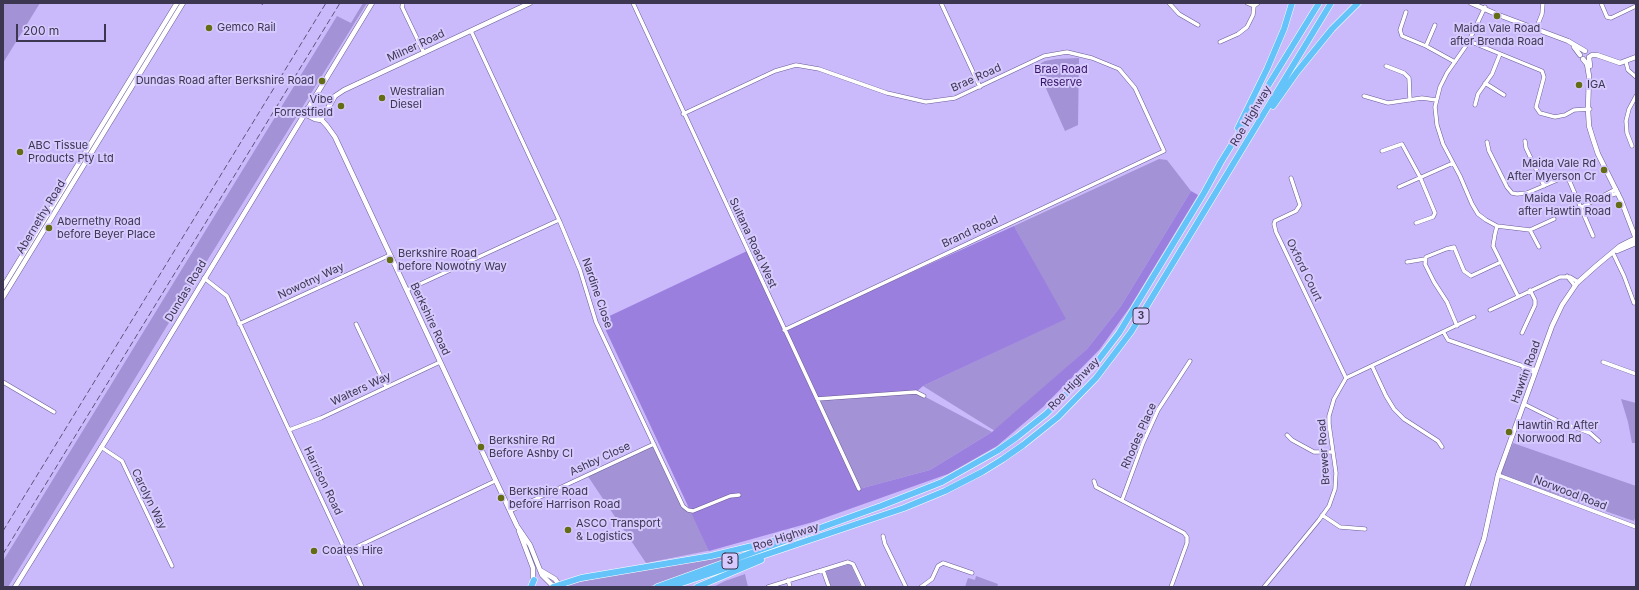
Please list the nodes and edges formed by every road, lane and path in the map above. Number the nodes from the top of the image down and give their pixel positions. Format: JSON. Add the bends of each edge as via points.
{"nodes":[{"id":1,"x":177,"y":3,"type":"edge"},
{"id":2,"x":183,"y":3,"type":"edge"},
{"id":3,"x":372,"y":3,"type":"edge"},
{"id":4,"x":403,"y":3,"type":"edge"},
{"id":5,"x":530,"y":3,"type":"edge"},
{"id":6,"x":633,"y":3,"type":"edge"},
{"id":7,"x":941,"y":3,"type":"edge"},
{"id":8,"x":1169,"y":3,"type":"edge"},
{"id":9,"x":1247,"y":3,"type":"edge"},
{"id":10,"x":1258,"y":3,"type":"edge"},
{"id":11,"x":1292,"y":3,"type":"edge"},
{"id":12,"x":1319,"y":3,"type":"edge"},
{"id":13,"x":1331,"y":3,"type":"edge"},
{"id":14,"x":1358,"y":3,"type":"edge"},
{"id":15,"x":1471,"y":3,"type":"edge"},
{"id":16,"x":1475,"y":3,"type":"edge"},
{"id":17,"x":1543,"y":3,"type":"edge"},
{"id":18,"x":1600,"y":3,"type":"edge"},
{"id":19,"x":1254,"y":6,"type":"junction"},
{"id":20,"x":1636,"y":6,"type":"edge"},
{"id":21,"x":1483,"y":7,"type":"junction"},
{"id":22,"x":1406,"y":12,"type":"dead end"},
{"id":23,"x":1198,"y":25,"type":"dead end"},
{"id":24,"x":1435,"y":25,"type":"dead end"},
{"id":25,"x":1536,"y":28,"type":"junction"},
{"id":26,"x":471,"y":31,"type":"junction"},
{"id":27,"x":1548,"y":33,"type":"junction"},
{"id":28,"x":1470,"y":41,"type":"junction"},
{"id":29,"x":1220,"y":42,"type":"dead end"},
{"id":30,"x":1426,"y":46,"type":"junction"},
{"id":31,"x":1586,"y":51,"type":"junction"},
{"id":32,"x":424,"y":53,"type":"junction"},
{"id":33,"x":1500,"y":54,"type":"junction"},
{"id":34,"x":1582,"y":57,"type":"junction"},
{"id":35,"x":1589,"y":57,"type":"junction"},
{"id":36,"x":1636,"y":57,"type":"edge"},
{"id":37,"x":1613,"y":61,"type":"junction"},
{"id":38,"x":1455,"y":62,"type":"junction"},
{"id":39,"x":1626,"y":62,"type":"junction"},
{"id":40,"x":1386,"y":66,"type":"dead end"},
{"id":41,"x":1636,"y":77,"type":"edge"},
{"id":42,"x":1485,"y":84,"type":"junction"},
{"id":43,"x":980,"y":88,"type":"junction"},
{"id":44,"x":1504,"y":95,"type":"dead end"},
{"id":45,"x":1364,"y":96,"type":"dead end"},
{"id":46,"x":1636,"y":96,"type":"edge"},
{"id":47,"x":1410,"y":100,"type":"junction"},
{"id":48,"x":1436,"y":100,"type":"junction"},
{"id":49,"x":1475,"y":105,"type":"dead end"},
{"id":50,"x":115,"y":109,"type":"junction"},
{"id":51,"x":1589,"y":109,"type":"junction"},
{"id":52,"x":306,"y":112,"type":"junction"},
{"id":53,"x":684,"y":114,"type":"junction"},
{"id":54,"x":321,"y":120,"type":"junction"},
{"id":55,"x":1254,"y":131,"type":"junction"},
{"id":56,"x":1525,"y":141,"type":"dead end"},
{"id":57,"x":1487,"y":142,"type":"dead end"},
{"id":58,"x":1632,"y":146,"type":"dead end"},
{"id":59,"x":1164,"y":151,"type":"joint"},
{"id":60,"x":1382,"y":151,"type":"dead end"},
{"id":61,"x":1221,"y":162,"type":"junction"},
{"id":62,"x":1453,"y":163,"type":"junction"},
{"id":63,"x":1420,"y":177,"type":"junction"},
{"id":64,"x":1291,"y":178,"type":"dead end"},
{"id":65,"x":1544,"y":186,"type":"junction"},
{"id":66,"x":1399,"y":187,"type":"dead end"},
{"id":67,"x":1615,"y":191,"type":"junction"},
{"id":68,"x":57,"y":204,"type":"junction"},
{"id":69,"x":1580,"y":208,"type":"junction"},
{"id":70,"x":1554,"y":219,"type":"dead end"},
{"id":71,"x":559,"y":220,"type":"junction"},
{"id":72,"x":1416,"y":223,"type":"dead end"},
{"id":73,"x":1630,"y":223,"type":"junction"},
{"id":74,"x":1497,"y":226,"type":"junction"},
{"id":75,"x":1530,"y":230,"type":"junction"},
{"id":76,"x":1636,"y":231,"type":"edge"},
{"id":77,"x":1593,"y":236,"type":"dead end"},
{"id":78,"x":1636,"y":238,"type":"edge"},
{"id":79,"x":1636,"y":243,"type":"edge"},
{"id":80,"x":1539,"y":247,"type":"dead end"},
{"id":81,"x":1614,"y":252,"type":"junction"},
{"id":82,"x":390,"y":254,"type":"junction"},
{"id":83,"x":1425,"y":259,"type":"junction"},
{"id":84,"x":1407,"y":262,"type":"dead end"},
{"id":85,"x":1501,"y":262,"type":"junction"},
{"id":86,"x":204,"y":278,"type":"junction"},
{"id":87,"x":1577,"y":284,"type":"junction"},
{"id":88,"x":3,"y":287,"type":"edge"},
{"id":89,"x":407,"y":290,"type":"junction"},
{"id":90,"x":1530,"y":290,"type":"junction"},
{"id":91,"x":1518,"y":296,"type":"junction"},
{"id":92,"x":3,"y":297,"type":"edge"},
{"id":93,"x":1634,"y":303,"type":"dead end"},
{"id":94,"x":1490,"y":310,"type":"dead end"},
{"id":95,"x":1474,"y":317,"type":"dead end"},
{"id":96,"x":239,"y":324,"type":"junction"},
{"id":97,"x":356,"y":324,"type":"dead end"},
{"id":98,"x":1457,"y":326,"type":"junction"},
{"id":99,"x":784,"y":330,"type":"junction"},
{"id":100,"x":1444,"y":333,"type":"junction"},
{"id":101,"x":1522,"y":333,"type":"dead end"},
{"id":102,"x":1190,"y":361,"type":"dead end"},
{"id":103,"x":440,"y":362,"type":"junction"},
{"id":104,"x":1603,"y":362,"type":"dead end"},
{"id":105,"x":1372,"y":366,"type":"junction"},
{"id":106,"x":1536,"y":372,"type":"junction"},
{"id":107,"x":1636,"y":374,"type":"edge"},
{"id":108,"x":1346,"y":378,"type":"junction"},
{"id":109,"x":3,"y":382,"type":"edge"},
{"id":110,"x":386,"y":387,"type":"junction"},
{"id":111,"x":924,"y":396,"type":"dead end"},
{"id":112,"x":817,"y":399,"type":"junction"},
{"id":113,"x":1524,"y":404,"type":"junction"},
{"id":114,"x":54,"y":412,"type":"dead end"},
{"id":115,"x":288,"y":430,"type":"junction"},
{"id":116,"x":1287,"y":435,"type":"dead end"},
{"id":117,"x":1600,"y":441,"type":"dead end"},
{"id":118,"x":654,"y":444,"type":"junction"},
{"id":119,"x":101,"y":447,"type":"junction"},
{"id":120,"x":1442,"y":447,"type":"dead end"},
{"id":121,"x":1333,"y":452,"type":"junction"},
{"id":122,"x":1498,"y":475,"type":"junction"},
{"id":123,"x":495,"y":481,"type":"junction"},
{"id":124,"x":1094,"y":481,"type":"dead end"},
{"id":125,"x":859,"y":489,"type":"dead end"},
{"id":126,"x":739,"y":495,"type":"dead end"},
{"id":127,"x":1122,"y":500,"type":"junction"},
{"id":128,"x":510,"y":511,"type":"junction"},
{"id":129,"x":1322,"y":515,"type":"junction"},
{"id":130,"x":1636,"y":526,"type":"edge"},
{"id":131,"x":518,"y":528,"type":"junction"},
{"id":132,"x":1365,"y":529,"type":"dead end"},
{"id":133,"x":802,"y":534,"type":"junction"},
{"id":134,"x":883,"y":536,"type":"dead end"},
{"id":135,"x":796,"y":545,"type":"junction"},
{"id":136,"x":346,"y":552,"type":"junction"},
{"id":137,"x":172,"y":566,"type":"dead end"},
{"id":138,"x":823,"y":570,"type":"junction"},
{"id":139,"x":972,"y":573,"type":"dead end"},
{"id":140,"x":788,"y":580,"type":"junction"},
{"id":141,"x":532,"y":585,"type":"edge"},
{"id":142,"x":556,"y":585,"type":"edge"},
{"id":143,"x":15,"y":587,"type":"edge"},
{"id":144,"x":362,"y":587,"type":"edge"},
{"id":145,"x":657,"y":587,"type":"edge"},
{"id":146,"x":670,"y":587,"type":"edge"},
{"id":147,"x":698,"y":587,"type":"edge"},
{"id":148,"x":768,"y":587,"type":"edge"},
{"id":149,"x":790,"y":587,"type":"edge"},
{"id":150,"x":828,"y":587,"type":"edge"},
{"id":151,"x":864,"y":587,"type":"edge"},
{"id":152,"x":906,"y":587,"type":"edge"},
{"id":153,"x":921,"y":587,"type":"edge"},
{"id":154,"x":1171,"y":587,"type":"edge"},
{"id":155,"x":1264,"y":587,"type":"edge"},
{"id":156,"x":1467,"y":587,"type":"edge"}],
"edges":[{"from":1,"to":50,"type":"main road","name":"Abernethy Road"},
{"from":2,"to":50,"type":"main road","name":"Abernethy Road"},
{"from":3,"to":52,"type":"main road","name":"Dundas Road"},
{"from":4,"to":32,"type":"street","via":[[402,7]]},
{"from":5,"to":26,"type":"main road","name":"Milner Road"},
{"from":6,"to":53,"type":"street","name":"Sultana Road West"},
{"from":7,"to":43,"type":"street"},
{"from":8,"to":23,"type":"street","via":[[1179,14]]},
{"from":9,"to":19,"type":"street"},
{"from":10,"to":19,"type":"street"},
{"from":11,"to":61,"type":"highway","via":[[1267,69]]},
{"from":12,"to":61,"type":"highway","name":"Roe Highway","number":"3"},
{"from":13,"to":55,"type":"highway","name":"Roe Highway","number":"3"},
{"from":14,"to":55,"type":"highway","via":[[1332,29]]},
{"from":15,"to":21,"type":"main road"},
{"from":16,"to":21,"type":"main road"},
{"from":17,"to":25,"type":"street","via":[[1542,14]]},
{"from":18,"to":20,"type":"street","via":[[1611,18]]},
{"from":19,"to":29,"type":"street","via":[[1247,27]]},
{"from":21,"to":25,"type":"main road"},
{"from":21,"to":28,"type":"street"},
{"from":22,"to":30,"type":"street","via":[[1400,34]]},
{"from":24,"to":30,"type":"street"},
{"from":25,"to":27,"type":"main road"},
{"from":26,"to":32,"type":"main road","name":"Milner Road"},
{"from":26,"to":71,"type":"street","name":"Nardine Close"},
{"from":27,"to":31,"type":"main road"},
{"from":27,"to":34,"type":"main road","via":[[1578,50]]},
{"from":28,"to":33,"type":"street"},
{"from":28,"to":38,"type":"street"},
{"from":30,"to":38,"type":"street"},
{"from":31,"to":34,"type":"main road","via":[[1581,52]]},
{"from":31,"to":35,"type":"main road"},
{"from":31,"to":37,"type":"main road","via":[[1598,53]]},
{"from":32,"to":54,"type":"main road","name":"Milner Road","via":[[339,92]]},
{"from":33,"to":42,"type":"street"},
{"from":33,"to":51,"type":"street","via":[[1542,71],[1544,74],[1536,107],[1540,113],[1555,117],[1574,110]]},
{"from":34,"to":35,"type":"main road"},
{"from":34,"to":51,"type":"main road","via":[[1587,64],[1589,76]]},
{"from":35,"to":37,"type":"main road","via":[[1597,55]]},
{"from":35,"to":51,"type":"main road","via":[[1593,78]]},
{"from":36,"to":39,"type":"main road"},
{"from":37,"to":39,"type":"main road"},
{"from":38,"to":48,"type":"street","via":[[1442,82]]},
{"from":39,"to":41,"type":"street","via":[[1628,70]]},
{"from":40,"to":47,"type":"street","via":[[1408,76]]},
{"from":42,"to":44,"type":"street"},
{"from":42,"to":49,"type":"street","via":[[1478,94]]},
{"from":43,"to":53,"type":"street","name":"Brae Road","via":[[955,98],[926,102],[887,93],[819,69],[796,65],[775,71]]},
{"from":43,"to":59,"type":"street","name":"Brae Road","via":[[1044,56],[1067,52],[1092,58],[1119,70],[1135,88]]},
{"from":45,"to":47,"type":"street","via":[[1388,103]]},
{"from":46,"to":58,"type":"street","via":[[1626,121]]},
{"from":47,"to":48,"type":"street"},
{"from":48,"to":62,"type":"street","via":[[1437,125]]},
{"from":50,"to":68,"type":"main road","name":"Abernethy Road"},
{"from":51,"to":67,"type":"main road","via":[[1595,146]]},
{"from":52,"to":54,"type":"main road","name":"Berkshire Road","via":[[318,116]]},
{"from":52,"to":86,"type":"main road","name":"Dundas Road"},
{"from":53,"to":99,"type":"street","name":"Sultana Road West"},
{"from":54,"to":82,"type":"main road","name":"Berkshire Road","via":[[335,137]]},
{"from":55,"to":135,"type":"highway","name":"Roe Highway","number":"3","via":[[1131,332],[1096,378],[1058,417],[1003,459],[946,491]]},
{"from":56,"to":65,"type":"street"},
{"from":57,"to":65,"type":"street","via":[[1510,192],[1527,193]]},
{"from":59,"to":99,"type":"street","name":"Brand Road"},
{"from":60,"to":63,"type":"street","via":[[1402,144]]},
{"from":61,"to":133,"type":"highway","name":"Roe Highway","number":"3","via":[[1119,333],[1093,367],[1046,414],[1017,438],[961,472],[922,490]]},
{"from":62,"to":63,"type":"street"},
{"from":62,"to":74,"type":"street","via":[[1478,214]]},
{"from":63,"to":66,"type":"street"},
{"from":63,"to":72,"type":"street","via":[[1435,213],[1433,217]]},
{"from":64,"to":108,"type":"street","name":"Oxford Court","via":[[1300,205],[1296,211],[1275,221],[1276,232]]},
{"from":65,"to":69,"type":"street","via":[[1562,178],[1568,179]]},
{"from":67,"to":69,"type":"street"},
{"from":67,"to":73,"type":"main road"},
{"from":68,"to":88,"type":"main road","name":"Abernethy Road"},
{"from":68,"to":92,"type":"main road","name":"Abernethy Road"},
{"from":69,"to":77,"type":"street"},
{"from":70,"to":75,"type":"street"},
{"from":71,"to":89,"type":"street"},
{"from":71,"to":118,"type":"street","name":"Nardine Close","via":[[580,270],[596,322]]},
{"from":73,"to":76,"type":"main road"},
{"from":73,"to":78,"type":"main road"},
{"from":74,"to":75,"type":"street"},
{"from":74,"to":85,"type":"street","via":[[1494,246]]},
{"from":75,"to":80,"type":"street"},
{"from":78,"to":81,"type":"main road","name":"Hawtin Road"},
{"from":79,"to":81,"type":"main road","name":"Hawtin Road"},
{"from":81,"to":87,"type":"main road","name":"Hawtin Road"},
{"from":81,"to":93,"type":"street"},
{"from":82,"to":89,"type":"main road","name":"Berkshire Road"},
{"from":82,"to":96,"type":"street","name":"Nowotny Way"},
{"from":83,"to":84,"type":"street"},
{"from":83,"to":85,"type":"street","via":[[1446,248],[1454,247],[1464,271],[1471,276]]},
{"from":83,"to":98,"type":"street","via":[[1425,264],[1447,302]]},
{"from":85,"to":91,"type":"street"},
{"from":86,"to":96,"type":"street","name":"Harrison Road","via":[[227,296]]},
{"from":86,"to":119,"type":"main road","name":"Dundas Road"},
{"from":87,"to":90,"type":"street","via":[[1567,276]]},
{"from":87,"to":106,"type":"main road","name":"Hawtin Road","via":[[1562,305],[1552,326]]},
{"from":89,"to":103,"type":"main road","name":"Berkshire Road"},
{"from":90,"to":91,"type":"street"},
{"from":90,"to":101,"type":"street","via":[[1535,305]]},
{"from":91,"to":94,"type":"street"},
{"from":95,"to":98,"type":"street"},
{"from":96,"to":115,"type":"street","name":"Harrison Road"},
{"from":97,"to":110,"type":"street"},
{"from":98,"to":100,"type":"street"},
{"from":99,"to":112,"type":"street","name":"Sultana Road West"},
{"from":100,"to":105,"type":"street"},
{"from":100,"to":106,"type":"street","via":[[1448,340]]},
{"from":102,"to":127,"type":"street","name":"Rhodes Place","via":[[1158,410]]},
{"from":103,"to":110,"type":"street","name":"Walters Way"},
{"from":103,"to":123,"type":"main road","name":"Berkshire Road"},
{"from":104,"to":107,"type":"street"},
{"from":105,"to":108,"type":"street"},
{"from":105,"to":120,"type":"street","via":[[1394,409],[1404,419],[1438,441]]},
{"from":106,"to":113,"type":"main road","name":"Hawtin Road"},
{"from":108,"to":121,"type":"street","name":"Brewer Road","via":[[1331,407],[1329,424]]},
{"from":109,"to":114,"type":"street"},
{"from":110,"to":115,"type":"street","name":"Walters Way","via":[[321,418]]},
{"from":111,"to":112,"type":"street","via":[[916,392]]},
{"from":112,"to":125,"type":"street","name":"Sultana Road West"},
{"from":113,"to":117,"type":"street","via":[[1590,433]]},
{"from":113,"to":122,"type":"main road","name":"Hawtin Road"},
{"from":115,"to":136,"type":"street","name":"Harrison Road"},
{"from":116,"to":121,"type":"street","via":[[1314,452]]},
{"from":118,"to":126,"type":"street","name":"Nardine Close","via":[[688,510],[695,511],[730,496]]},
{"from":118,"to":128,"type":"street","name":"Ashby Close"},
{"from":119,"to":137,"type":"street","name":"Carolyn Way","via":[[122,461]]},
{"from":119,"to":143,"type":"main road","name":"Dundas Road"},
{"from":121,"to":129,"type":"street","name":"Brewer Road","via":[[1336,489]]},
{"from":122,"to":130,"type":"street","name":"Norwood Road"},
{"from":122,"to":156,"type":"main road","name":"Hawtin Road","via":[[1484,539]]},
{"from":123,"to":128,"type":"main road","name":"Berkshire Road"},
{"from":123,"to":136,"type":"street"},
{"from":124,"to":127,"type":"street","via":[[1096,487]]},
{"from":127,"to":154,"type":"street","via":[[1184,532],[1187,537]]},
{"from":128,"to":131,"type":"main road","name":"Berkshire Road"},
{"from":129,"to":132,"type":"street","via":[[1340,528]]},
{"from":129,"to":155,"type":"street","name":"Brewer Road"},
{"from":131,"to":141,"type":"main road","name":"Berkshire Road","via":[[532,564]]},
{"from":131,"to":142,"type":"main road","name":"Berkshire Road","via":[[530,545],[544,577]]},
{"from":133,"to":142,"type":"highway","via":[[710,556]]},
{"from":133,"to":145,"type":"highway","name":"Roe Highway","number":"3"},
{"from":134,"to":152,"type":"street"},
{"from":135,"to":146,"type":"highway","name":"Roe Highway","number":"3"},
{"from":135,"to":147,"type":"highway"},
{"from":136,"to":144,"type":"street","name":"Harrison Road"},
{"from":138,"to":140,"type":"street"},
{"from":138,"to":150,"type":"street"},
{"from":138,"to":151,"type":"street","via":[[848,562],[853,564]]},
{"from":139,"to":153,"type":"street","via":[[943,563],[938,566],[930,581]]},
{"from":140,"to":148,"type":"street"},
{"from":140,"to":149,"type":"street"}]}
